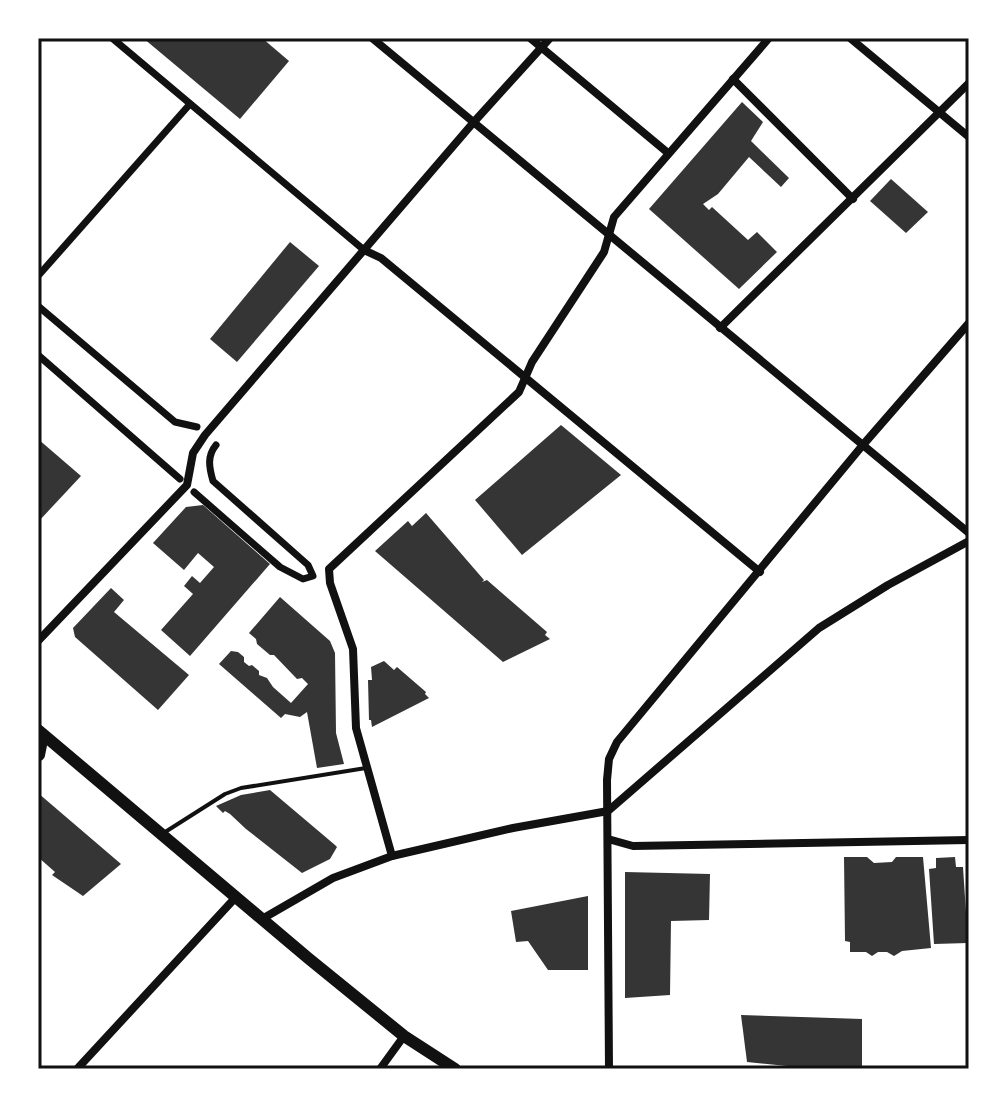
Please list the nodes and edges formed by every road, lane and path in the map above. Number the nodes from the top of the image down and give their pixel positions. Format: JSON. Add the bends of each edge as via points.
{"nodes":[{"id":1,"x":112,"y":38,"type":"edge"},
{"id":2,"x":372,"y":38,"type":"edge"},
{"id":3,"x":530,"y":38,"type":"edge"},
{"id":4,"x":550,"y":38,"type":"edge"},
{"id":5,"x":769,"y":38,"type":"edge"},
{"id":6,"x":850,"y":38,"type":"edge"},
{"id":7,"x":542,"y":48,"type":"junction"},
{"id":8,"x":733,"y":79,"type":"junction"},
{"id":9,"x":969,"y":83,"type":"edge"},
{"id":10,"x":190,"y":104,"type":"junction"},
{"id":11,"x":940,"y":112,"type":"junction"},
{"id":12,"x":473,"y":123,"type":"junction"},
{"id":13,"x":969,"y":137,"type":"edge"},
{"id":14,"x":668,"y":153,"type":"junction"},
{"id":15,"x":853,"y":199,"type":"junction"},
{"id":16,"x":609,"y":236,"type":"junction"},
{"id":17,"x":364,"y":250,"type":"junction"},
{"id":18,"x":38,"y":276,"type":"edge"},
{"id":19,"x":38,"y":306,"type":"edge"},
{"id":20,"x":969,"y":323,"type":"edge"},
{"id":21,"x":720,"y":328,"type":"junction"},
{"id":22,"x":38,"y":355,"type":"edge"},
{"id":23,"x":525,"y":377,"type":"junction"},
{"id":24,"x":197,"y":427,"type":"dead end"},
{"id":25,"x":216,"y":445,"type":"dead end"},
{"id":26,"x":862,"y":446,"type":"junction"},
{"id":27,"x":180,"y":479,"type":"dead end"},
{"id":28,"x":194,"y":492,"type":"dead end"},
{"id":29,"x":969,"y":533,"type":"edge"},
{"id":30,"x":969,"y":541,"type":"edge"},
{"id":31,"x":760,"y":572,"type":"junction"},
{"id":32,"x":38,"y":641,"type":"edge"},
{"id":33,"x":38,"y":731,"type":"edge"},
{"id":34,"x":38,"y":756,"type":"edge"},
{"id":35,"x":366,"y":768,"type":"junction"},
{"id":36,"x":608,"y":811,"type":"junction"},
{"id":37,"x":160,"y":835,"type":"junction"},
{"id":38,"x":608,"y":839,"type":"junction"},
{"id":39,"x":969,"y":840,"type":"edge"},
{"id":40,"x":392,"y":856,"type":"junction"},
{"id":41,"x":236,"y":897,"type":"junction"},
{"id":42,"x":262,"y":919,"type":"junction"},
{"id":43,"x":404,"y":1036,"type":"junction"},
{"id":44,"x":77,"y":1069,"type":"edge"},
{"id":45,"x":380,"y":1069,"type":"edge"},
{"id":46,"x":455,"y":1069,"type":"edge"},
{"id":47,"x":609,"y":1069,"type":"edge"}],
"edges":[{"from":1,"to":10,"type":"street"},
{"from":2,"to":12,"type":"street"},
{"from":3,"to":7,"type":"street"},
{"from":4,"to":7,"type":"street"},
{"from":5,"to":8,"type":"street"},
{"from":6,"to":11,"type":"street"},
{"from":7,"to":12,"type":"street"},
{"from":7,"to":14,"type":"street"},
{"from":8,"to":14,"type":"street"},
{"from":8,"to":15,"type":"street"},
{"from":9,"to":11,"type":"street"},
{"from":10,"to":17,"type":"street"},
{"from":10,"to":18,"type":"street"},
{"from":11,"to":13,"type":"street"},
{"from":11,"to":15,"type":"street"},
{"from":12,"to":16,"type":"street"},
{"from":12,"to":17,"type":"street"},
{"from":14,"to":16,"type":"street","via":[[614,217]]},
{"from":15,"to":21,"type":"street"},
{"from":16,"to":21,"type":"street"},
{"from":16,"to":23,"type":"street"},
{"from":17,"to":23,"type":"street","via":[[381,258]]},
{"from":17,"to":32,"type":"street","via":[[199,444],[187,485]]},
{"from":19,"to":24,"type":"street","via":[[175,422]]},
{"from":20,"to":26,"type":"street"},
{"from":21,"to":26,"type":"street"},
{"from":22,"to":27,"type":"street"},
{"from":23,"to":31,"type":"street"},
{"from":23,"to":35,"type":"street","via":[[519,392],[332,563],[328,575],[353,649],[356,728]]},
{"from":25,"to":28,"type":"street","via":[[210,453],[213,481],[308,565],[313,576],[303,579],[280,567]]},
{"from":26,"to":29,"type":"street"},
{"from":26,"to":31,"type":"street"},
{"from":30,"to":36,"type":"street","via":[[819,628]]},
{"from":31,"to":36,"type":"street","via":[[617,742],[609,759]]},
{"from":33,"to":34,"type":"main road"},
{"from":33,"to":37,"type":"main road"},
{"from":35,"to":37,"type":"lane","via":[[241,788]]},
{"from":35,"to":40,"type":"street"},
{"from":36,"to":38,"type":"street"},
{"from":36,"to":40,"type":"street"},
{"from":37,"to":41,"type":"main road"},
{"from":38,"to":39,"type":"street","via":[[633,846]]},
{"from":38,"to":47,"type":"street"},
{"from":40,"to":42,"type":"street","via":[[333,878]]},
{"from":41,"to":42,"type":"main road"},
{"from":41,"to":44,"type":"street"},
{"from":42,"to":43,"type":"main road"},
{"from":43,"to":45,"type":"street"},
{"from":43,"to":46,"type":"main road"}]}
